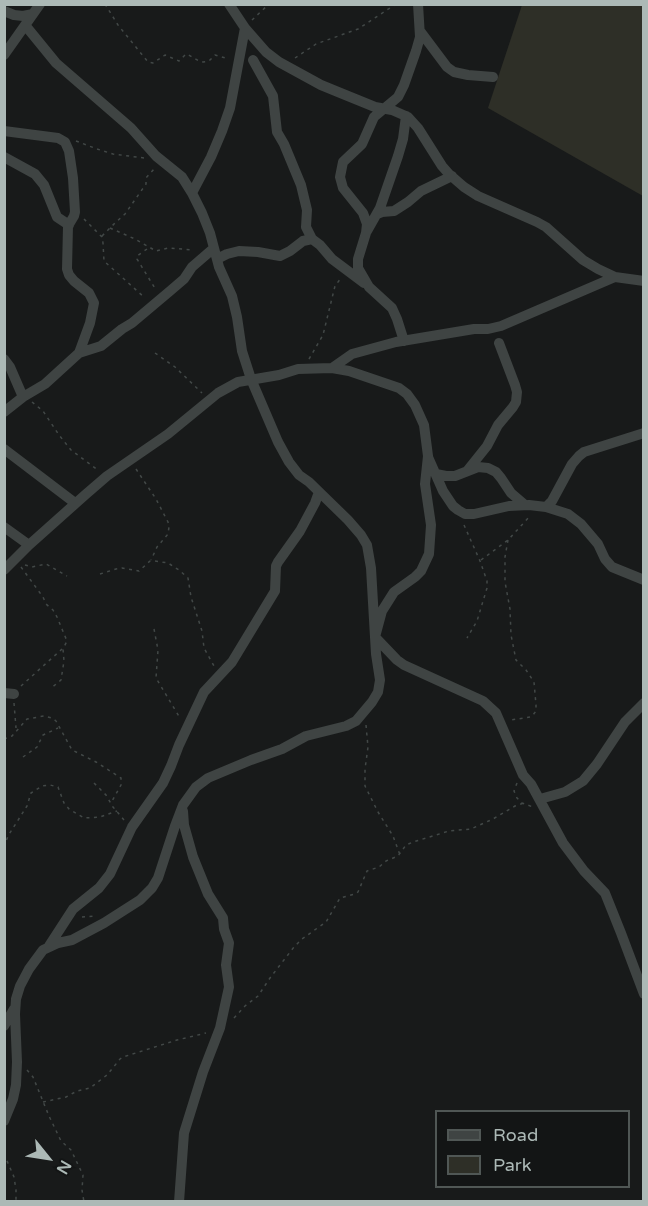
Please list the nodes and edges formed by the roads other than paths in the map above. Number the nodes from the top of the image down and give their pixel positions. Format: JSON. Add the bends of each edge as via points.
{"nodes":[{"id":1,"x":40,"y":4,"type":"edge"},
{"id":2,"x":229,"y":4,"type":"edge"},
{"id":3,"x":418,"y":4,"type":"edge"},
{"id":4,"x":4,"y":11,"type":"edge"},
{"id":5,"x":33,"y":14,"type":"junction"},
{"id":6,"x":25,"y":25,"type":"junction"},
{"id":7,"x":245,"y":28,"type":"junction"},
{"id":8,"x":420,"y":31,"type":"junction"},
{"id":9,"x":4,"y":55,"type":"edge"},
{"id":10,"x":253,"y":60,"type":"junction"},
{"id":11,"x":238,"y":61,"type":"junction"},
{"id":12,"x":280,"y":62,"type":"junction"},
{"id":13,"x":493,"y":77,"type":"dead end"},
{"id":14,"x":385,"y":108,"type":"junction"},
{"id":15,"x":406,"y":116,"type":"junction"},
{"id":16,"x":4,"y":131,"type":"edge"},
{"id":17,"x":4,"y":157,"type":"edge"},
{"id":18,"x":452,"y":176,"type":"junction"},
{"id":19,"x":192,"y":193,"type":"junction"},
{"id":20,"x":377,"y":214,"type":"junction"},
{"id":21,"x":69,"y":225,"type":"junction"},
{"id":22,"x":366,"y":234,"type":"junction"},
{"id":23,"x":312,"y":239,"type":"junction"},
{"id":24,"x":214,"y":253,"type":"junction"},
{"id":25,"x":615,"y":277,"type":"junction"},
{"id":26,"x":644,"y":281,"type":"edge"},
{"id":27,"x":369,"y":287,"type":"junction"},
{"id":28,"x":404,"y":341,"type":"junction"},
{"id":29,"x":499,"y":343,"type":"dead end"},
{"id":30,"x":79,"y":353,"type":"junction"},
{"id":31,"x":4,"y":358,"type":"edge"},
{"id":32,"x":332,"y":368,"type":"junction"},
{"id":33,"x":251,"y":379,"type":"junction"},
{"id":34,"x":23,"y":397,"type":"junction"},
{"id":35,"x":4,"y":412,"type":"edge"},
{"id":36,"x":644,"y":433,"type":"edge"},
{"id":37,"x":5,"y":450,"type":"edge"},
{"id":38,"x":428,"y":456,"type":"junction"},
{"id":39,"x":467,"y":471,"type":"junction"},
{"id":40,"x":436,"y":474,"type":"junction"},
{"id":41,"x":319,"y":492,"type":"junction"},
{"id":42,"x":75,"y":503,"type":"junction"},
{"id":43,"x":525,"y":505,"type":"junction"},
{"id":44,"x":543,"y":507,"type":"junction"},
{"id":45,"x":4,"y":527,"type":"edge"},
{"id":46,"x":29,"y":545,"type":"junction"},
{"id":47,"x":4,"y":570,"type":"edge"},
{"id":48,"x":644,"y":580,"type":"edge"},
{"id":49,"x":375,"y":637,"type":"junction"},
{"id":50,"x":644,"y":703,"type":"edge"},
{"id":51,"x":540,"y":799,"type":"junction"},
{"id":52,"x":183,"y":805,"type":"junction"},
{"id":53,"x":49,"y":947,"type":"junction"},
{"id":54,"x":644,"y":994,"type":"edge"},
{"id":55,"x":16,"y":1006,"type":"junction"},
{"id":56,"x":4,"y":1026,"type":"edge"},
{"id":57,"x":4,"y":1121,"type":"edge"},
{"id":58,"x":179,"y":1202,"type":"edge"}],
"edges":[{"from":1,"to":5,"type":"street"},
{"from":2,"to":7,"type":"street"},
{"from":3,"to":8,"type":"street"},
{"from":4,"to":5,"type":"street","via":[[23,16]]},
{"from":5,"to":6,"type":"street"},
{"from":6,"to":9,"type":"street"},
{"from":6,"to":19,"type":"street","via":[[56,63],[131,128],[182,177]]},
{"from":7,"to":11,"type":"street"},
{"from":7,"to":12,"type":"street"},
{"from":8,"to":13,"type":"street","via":[[453,72]]},
{"from":8,"to":14,"type":"street","via":[[404,85],[398,97]]},
{"from":10,"to":11,"type":"street"},
{"from":10,"to":12,"type":"street","via":[[268,58]]},
{"from":10,"to":23,"type":"street","via":[[273,96],[277,132],[301,185],[307,210],[306,227]]},
{"from":11,"to":19,"type":"street","via":[[222,131]]},
{"from":12,"to":14,"type":"street","via":[[321,85]]},
{"from":14,"to":15,"type":"street"},
{"from":14,"to":22,"type":"street","via":[[374,117],[362,144],[342,169],[340,183],[363,213]]},
{"from":15,"to":18,"type":"street"},
{"from":15,"to":20,"type":"street","via":[[402,142]]},
{"from":16,"to":21,"type":"street","via":[[49,136],[67,145],[75,211]]},
{"from":17,"to":21,"type":"street","via":[[40,179],[55,214]]},
{"from":18,"to":20,"type":"street","via":[[421,191],[394,211]]},
{"from":18,"to":25,"type":"street","via":[[478,196],[546,227],[583,260]]},
{"from":19,"to":24,"type":"street"},
{"from":20,"to":22,"type":"street"},
{"from":21,"to":30,"type":"street","via":[[69,275],[94,303]]},
{"from":22,"to":27,"type":"street","via":[[358,268]]},
{"from":23,"to":24,"type":"street","via":[[280,256],[239,251]]},
{"from":23,"to":27,"type":"street"},
{"from":24,"to":30,"type":"street","via":[[192,267],[184,279],[101,346]]},
{"from":24,"to":33,"type":"street","via":[[232,296]]},
{"from":25,"to":26,"type":"street"},
{"from":25,"to":28,"type":"street","via":[[501,326]]},
{"from":27,"to":28,"type":"street","via":[[392,308]]},
{"from":28,"to":32,"type":"street","via":[[352,354]]},
{"from":29,"to":39,"type":"street","via":[[515,385],[516,402]]},
{"from":30,"to":34,"type":"street","via":[[45,384]]},
{"from":31,"to":34,"type":"street"},
{"from":32,"to":33,"type":"street"},
{"from":32,"to":38,"type":"street","via":[[399,388],[407,394],[424,425]]},
{"from":33,"to":41,"type":"street","via":[[289,462]]},
{"from":33,"to":42,"type":"street","via":[[238,382],[208,400]]},
{"from":34,"to":35,"type":"street"},
{"from":36,"to":44,"type":"street","via":[[584,452],[572,464],[552,501]]},
{"from":37,"to":42,"type":"street"},
{"from":38,"to":40,"type":"street"},
{"from":38,"to":49,"type":"street","via":[[425,484],[429,554],[421,571],[387,601]]},
{"from":39,"to":40,"type":"street","via":[[455,476]]},
{"from":39,"to":43,"type":"street","via":[[478,467],[496,472]]},
{"from":40,"to":43,"type":"street","via":[[453,506],[465,514]]},
{"from":41,"to":49,"type":"street","via":[[362,535],[367,545]]},
{"from":41,"to":53,"type":"street","via":[[300,531],[276,566],[275,591],[232,662],[204,692],[163,783],[132,827],[105,882],[76,905]]},
{"from":42,"to":46,"type":"street"},
{"from":43,"to":44,"type":"street"},
{"from":44,"to":48,"type":"street","via":[[568,514],[581,524],[612,567]]},
{"from":45,"to":46,"type":"street"},
{"from":46,"to":47,"type":"street"},
{"from":49,"to":51,"type":"street","via":[[404,665],[483,701],[496,713],[522,773]]},
{"from":49,"to":52,"type":"street","via":[[381,680],[372,702],[356,721],[306,736],[208,778]]},
{"from":50,"to":51,"type":"street","via":[[625,722],[583,780],[565,792]]},
{"from":51,"to":54,"type":"street","via":[[563,843],[605,893]]},
{"from":52,"to":53,"type":"street","via":[[152,888],[120,915],[72,940]]},
{"from":52,"to":58,"type":"street","via":[[193,857],[223,918],[229,943],[229,987],[220,1028],[184,1133]]},
{"from":53,"to":55,"type":"street","via":[[29,969]]},
{"from":55,"to":56,"type":"street"},
{"from":55,"to":57,"type":"street","via":[[16,1085]]}]}
